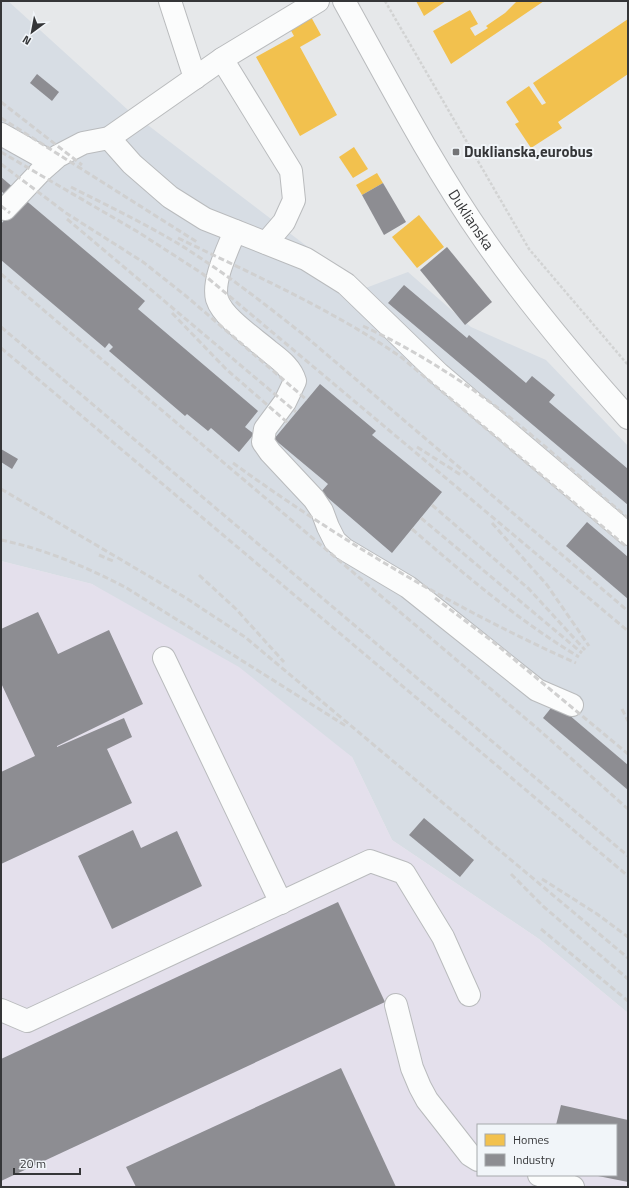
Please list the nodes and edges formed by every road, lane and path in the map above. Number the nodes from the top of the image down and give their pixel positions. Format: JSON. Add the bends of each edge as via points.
{"nodes":[{"id":1,"x":170,"y":1,"type":"edge"},
{"id":2,"x":318,"y":1,"type":"edge"},
{"id":3,"x":344,"y":1,"type":"edge"},
{"id":4,"x":385,"y":1,"type":"edge"},
{"id":5,"x":222,"y":59,"type":"junction"},
{"id":6,"x":195,"y":78,"type":"junction"},
{"id":7,"x":1,"y":134,"type":"edge"},
{"id":8,"x":109,"y":138,"type":"junction"},
{"id":9,"x":51,"y":162,"type":"junction"},
{"id":10,"x":5,"y":209,"type":"dead end"},
{"id":11,"x":235,"y":231,"type":"junction"},
{"id":12,"x":266,"y":243,"type":"junction"},
{"id":13,"x":628,"y":365,"type":"edge"},
{"id":14,"x":628,"y":418,"type":"edge"},
{"id":15,"x":628,"y":534,"type":"edge"},
{"id":16,"x":164,"y":658,"type":"dead end"},
{"id":17,"x":572,"y":705,"type":"dead end"},
{"id":18,"x":281,"y":903,"type":"junction"},
{"id":19,"x":469,"y":995,"type":"dead end"},
{"id":20,"x":396,"y":1005,"type":"dead end"},
{"id":21,"x":1,"y":1010,"type":"edge"},
{"id":22,"x":477,"y":1159,"type":"edge"},
{"id":23,"x":542,"y":1176,"type":"edge"},
{"id":24,"x":573,"y":1187,"type":"edge"}],
"edges":[{"from":1,"to":6,"type":"street"},
{"from":2,"to":5,"type":"street"},
{"from":3,"to":14,"type":"street","name":"Duklianska","via":[[444,178],[485,241],[572,356]]},
{"from":4,"to":13,"type":"path","via":[[529,249]]},
{"from":5,"to":6,"type":"street"},
{"from":5,"to":12,"type":"street","via":[[291,171],[294,200],[284,222]]},
{"from":6,"to":8,"type":"street"},
{"from":7,"to":9,"type":"street"},
{"from":8,"to":9,"type":"street","via":[[83,143]]},
{"from":8,"to":11,"type":"street","via":[[132,164],[170,197],[205,220]]},
{"from":9,"to":10,"type":"street"},
{"from":11,"to":12,"type":"street"},
{"from":11,"to":17,"type":"street","via":[[216,285],[217,298],[223,311],[283,362],[295,380],[293,388],[265,429],[263,442],[270,452],[314,499],[335,541],[344,549],[408,587],[537,690]]},
{"from":12,"to":15,"type":"street","via":[[306,259],[346,284],[422,359]]},
{"from":16,"to":18,"type":"street"},
{"from":18,"to":19,"type":"street","via":[[370,861],[404,873],[444,937]]},
{"from":18,"to":21,"type":"street","via":[[28,1022]]},
{"from":20,"to":22,"type":"street","via":[[412,1068],[420,1087],[427,1100],[470,1155]]},
{"from":23,"to":24,"type":"street"}]}
